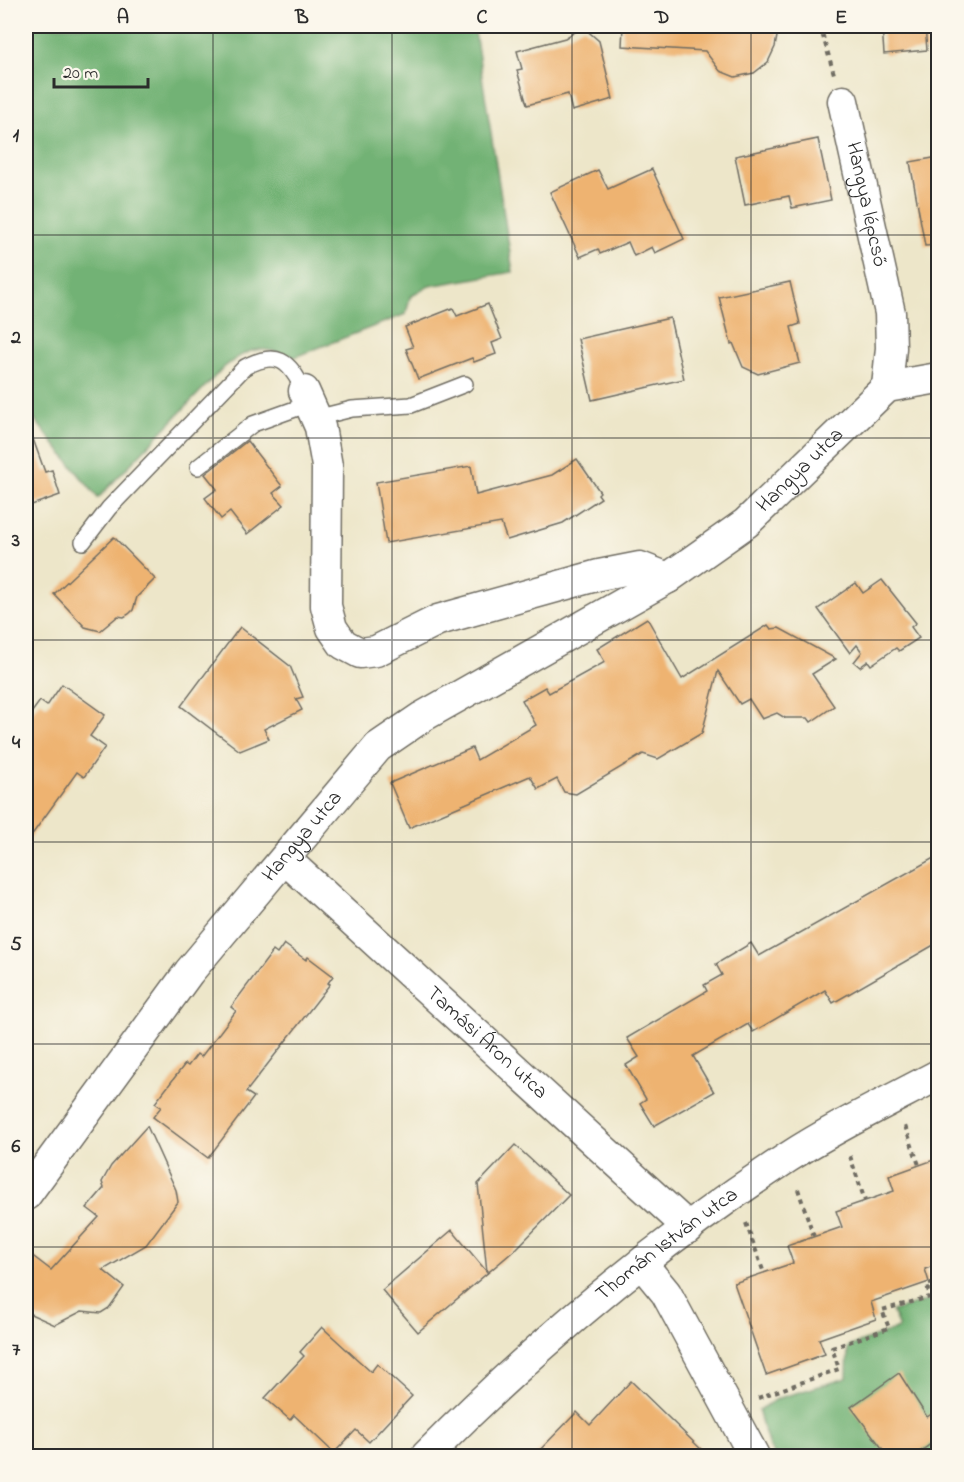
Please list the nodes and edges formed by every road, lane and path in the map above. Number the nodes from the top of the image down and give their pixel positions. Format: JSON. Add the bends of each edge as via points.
{"nodes":[{"id":1,"x":820,"y":26,"type":"edge"},
{"id":2,"x":843,"y":101,"type":"joint"},
{"id":3,"x":939,"y":378,"type":"edge"},
{"id":4,"x":465,"y":384,"type":"dead end"},
{"id":5,"x":887,"y":387,"type":"junction"},
{"id":6,"x":310,"y":404,"type":"junction"},
{"id":7,"x":198,"y":467,"type":"dead end"},
{"id":8,"x":83,"y":542,"type":"dead end"},
{"id":9,"x":668,"y":578,"type":"junction"},
{"id":10,"x":285,"y":859,"type":"junction"},
{"id":11,"x":939,"y":1075,"type":"edge"},
{"id":12,"x":894,"y":1099,"type":"junction"},
{"id":13,"x":840,"y":1126,"type":"junction"},
{"id":14,"x":787,"y":1158,"type":"junction"},
{"id":15,"x":919,"y":1165,"type":"dead end"},
{"id":16,"x":736,"y":1194,"type":"junction"},
{"id":17,"x":26,"y":1195,"type":"edge"},
{"id":18,"x":866,"y":1201,"type":"dead end"},
{"id":19,"x":689,"y":1228,"type":"junction"},
{"id":20,"x":814,"y":1237,"type":"dead end"},
{"id":21,"x":643,"y":1264,"type":"junction"},
{"id":22,"x":764,"y":1273,"type":"dead end"},
{"id":23,"x":939,"y":1281,"type":"edge"},
{"id":24,"x":763,"y":1396,"type":"dead end"},
{"id":25,"x":426,"y":1456,"type":"edge"},
{"id":26,"x":754,"y":1456,"type":"edge"}],
"edges":[{"from":1,"to":2,"type":"path"},
{"from":2,"to":5,"type":"street","name":"Hangya lépcső","via":[[890,313]]},
{"from":3,"to":5,"type":"street"},
{"from":4,"to":6,"type":"lane","via":[[411,405],[352,409]]},
{"from":5,"to":9,"type":"street","name":"Hangya utca","via":[[746,523]]},
{"from":6,"to":7,"type":"lane","via":[[253,424]]},
{"from":6,"to":8,"type":"lane","via":[[287,364],[274,358],[260,359],[245,367],[109,508]]},
{"from":6,"to":9,"type":"street","via":[[327,466],[327,606],[332,628],[344,644],[360,653],[376,651],[438,620],[599,575],[640,567]]},
{"from":9,"to":10,"type":"street","name":"Hangya utca","via":[[422,717],[378,747]]},
{"from":10,"to":17,"type":"street","name":"Hangya utca","via":[[189,972]]},
{"from":10,"to":19,"type":"street","name":"Tamási Áron utca"},
{"from":11,"to":12,"type":"street","name":"Thomán István utca"},
{"from":12,"to":13,"type":"street","name":"Thomán István utca"},
{"from":12,"to":15,"type":"path"},
{"from":13,"to":14,"type":"street","name":"Thomán István utca"},
{"from":13,"to":18,"type":"path"},
{"from":14,"to":16,"type":"street","name":"Thomán István utca"},
{"from":14,"to":20,"type":"path"},
{"from":16,"to":19,"type":"street","name":"Thomán István utca"},
{"from":16,"to":22,"type":"path"},
{"from":19,"to":21,"type":"street","name":"Thomán István utca"},
{"from":21,"to":25,"type":"street","name":"Thomán István utca","via":[[488,1395]]},
{"from":21,"to":26,"type":"street","via":[[666,1293]]},
{"from":23,"to":24,"type":"path","via":[[927,1285],[930,1297],[882,1310],[889,1328],[832,1348],[839,1369]]}]}
